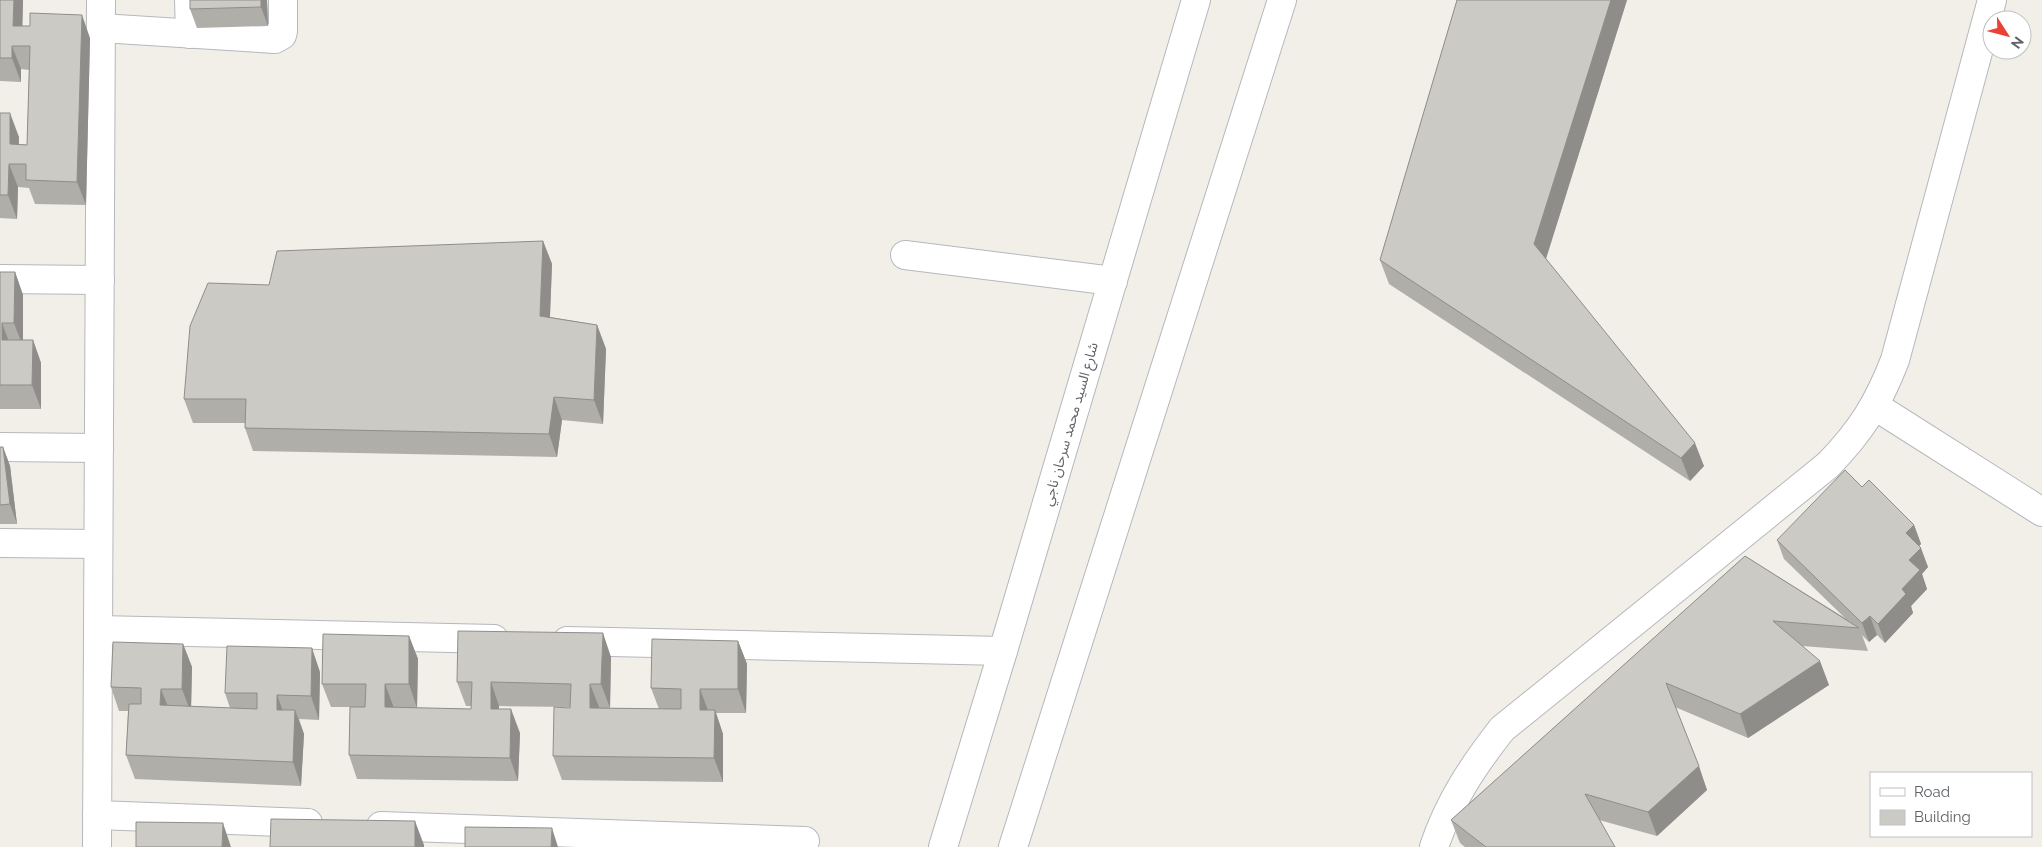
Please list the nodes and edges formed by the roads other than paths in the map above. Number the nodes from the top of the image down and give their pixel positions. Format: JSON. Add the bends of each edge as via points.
{"nodes":[{"id":1,"x":101,"y":0,"type":"edge"},
{"id":2,"x":189,"y":0,"type":"edge"},
{"id":3,"x":283,"y":0,"type":"edge"},
{"id":4,"x":1196,"y":0,"type":"edge"},
{"id":5,"x":1282,"y":0,"type":"edge"},
{"id":6,"x":1992,"y":0,"type":"edge"},
{"id":7,"x":101,"y":28,"type":"junction"},
{"id":8,"x":190,"y":34,"type":"junction"},
{"id":9,"x":905,"y":255,"type":"dead end"},
{"id":10,"x":0,"y":279,"type":"edge"},
{"id":11,"x":100,"y":280,"type":"junction"},
{"id":12,"x":1112,"y":281,"type":"junction"},
{"id":13,"x":1875,"y":406,"type":"junction"},
{"id":14,"x":0,"y":447,"type":"edge"},
{"id":15,"x":99,"y":448,"type":"junction"},
{"id":16,"x":2042,"y":512,"type":"edge"},
{"id":17,"x":0,"y":543,"type":"edge"},
{"id":18,"x":98,"y":544,"type":"junction"},
{"id":19,"x":98,"y":630,"type":"junction"},
{"id":20,"x":516,"y":640,"type":"edge"},
{"id":21,"x":546,"y":640,"type":"edge"},
{"id":22,"x":1003,"y":651,"type":"junction"},
{"id":23,"x":97,"y":815,"type":"junction"},
{"id":24,"x":805,"y":842,"type":"dead end"},
{"id":25,"x":97,"y":847,"type":"edge"},
{"id":26,"x":942,"y":847,"type":"edge"},
{"id":27,"x":1012,"y":847,"type":"edge"},
{"id":28,"x":1434,"y":847,"type":"edge"}],
"edges":[{"from":1,"to":7,"type":"street"},
{"from":2,"to":8,"type":"street"},
{"from":3,"to":8,"type":"street","via":[[283,31],[279,38]]},
{"from":4,"to":12,"type":"street","name":"شارع السيد محمد سرحان ناجي"},
{"from":5,"to":27,"type":"street"},
{"from":6,"to":13,"type":"street","via":[[1895,360]]},
{"from":7,"to":8,"type":"street"},
{"from":7,"to":11,"type":"street"},
{"from":9,"to":12,"type":"street"},
{"from":10,"to":11,"type":"street"},
{"from":11,"to":15,"type":"street"},
{"from":12,"to":22,"type":"street","name":"شارع السيد محمد سرحان ناجي"},
{"from":13,"to":16,"type":"street"},
{"from":13,"to":28,"type":"street","via":[[1828,465],[1502,729],[1476,761],[1455,796]]},
{"from":14,"to":15,"type":"street"},
{"from":15,"to":18,"type":"street"},
{"from":17,"to":18,"type":"street"},
{"from":18,"to":19,"type":"street"},
{"from":19,"to":20,"type":"street"},
{"from":19,"to":23,"type":"street"},
{"from":21,"to":22,"type":"street"},
{"from":22,"to":26,"type":"street","name":"شارع السيد محمد سرحان ناجي"},
{"from":23,"to":24,"type":"street"},
{"from":23,"to":25,"type":"street"}]}
